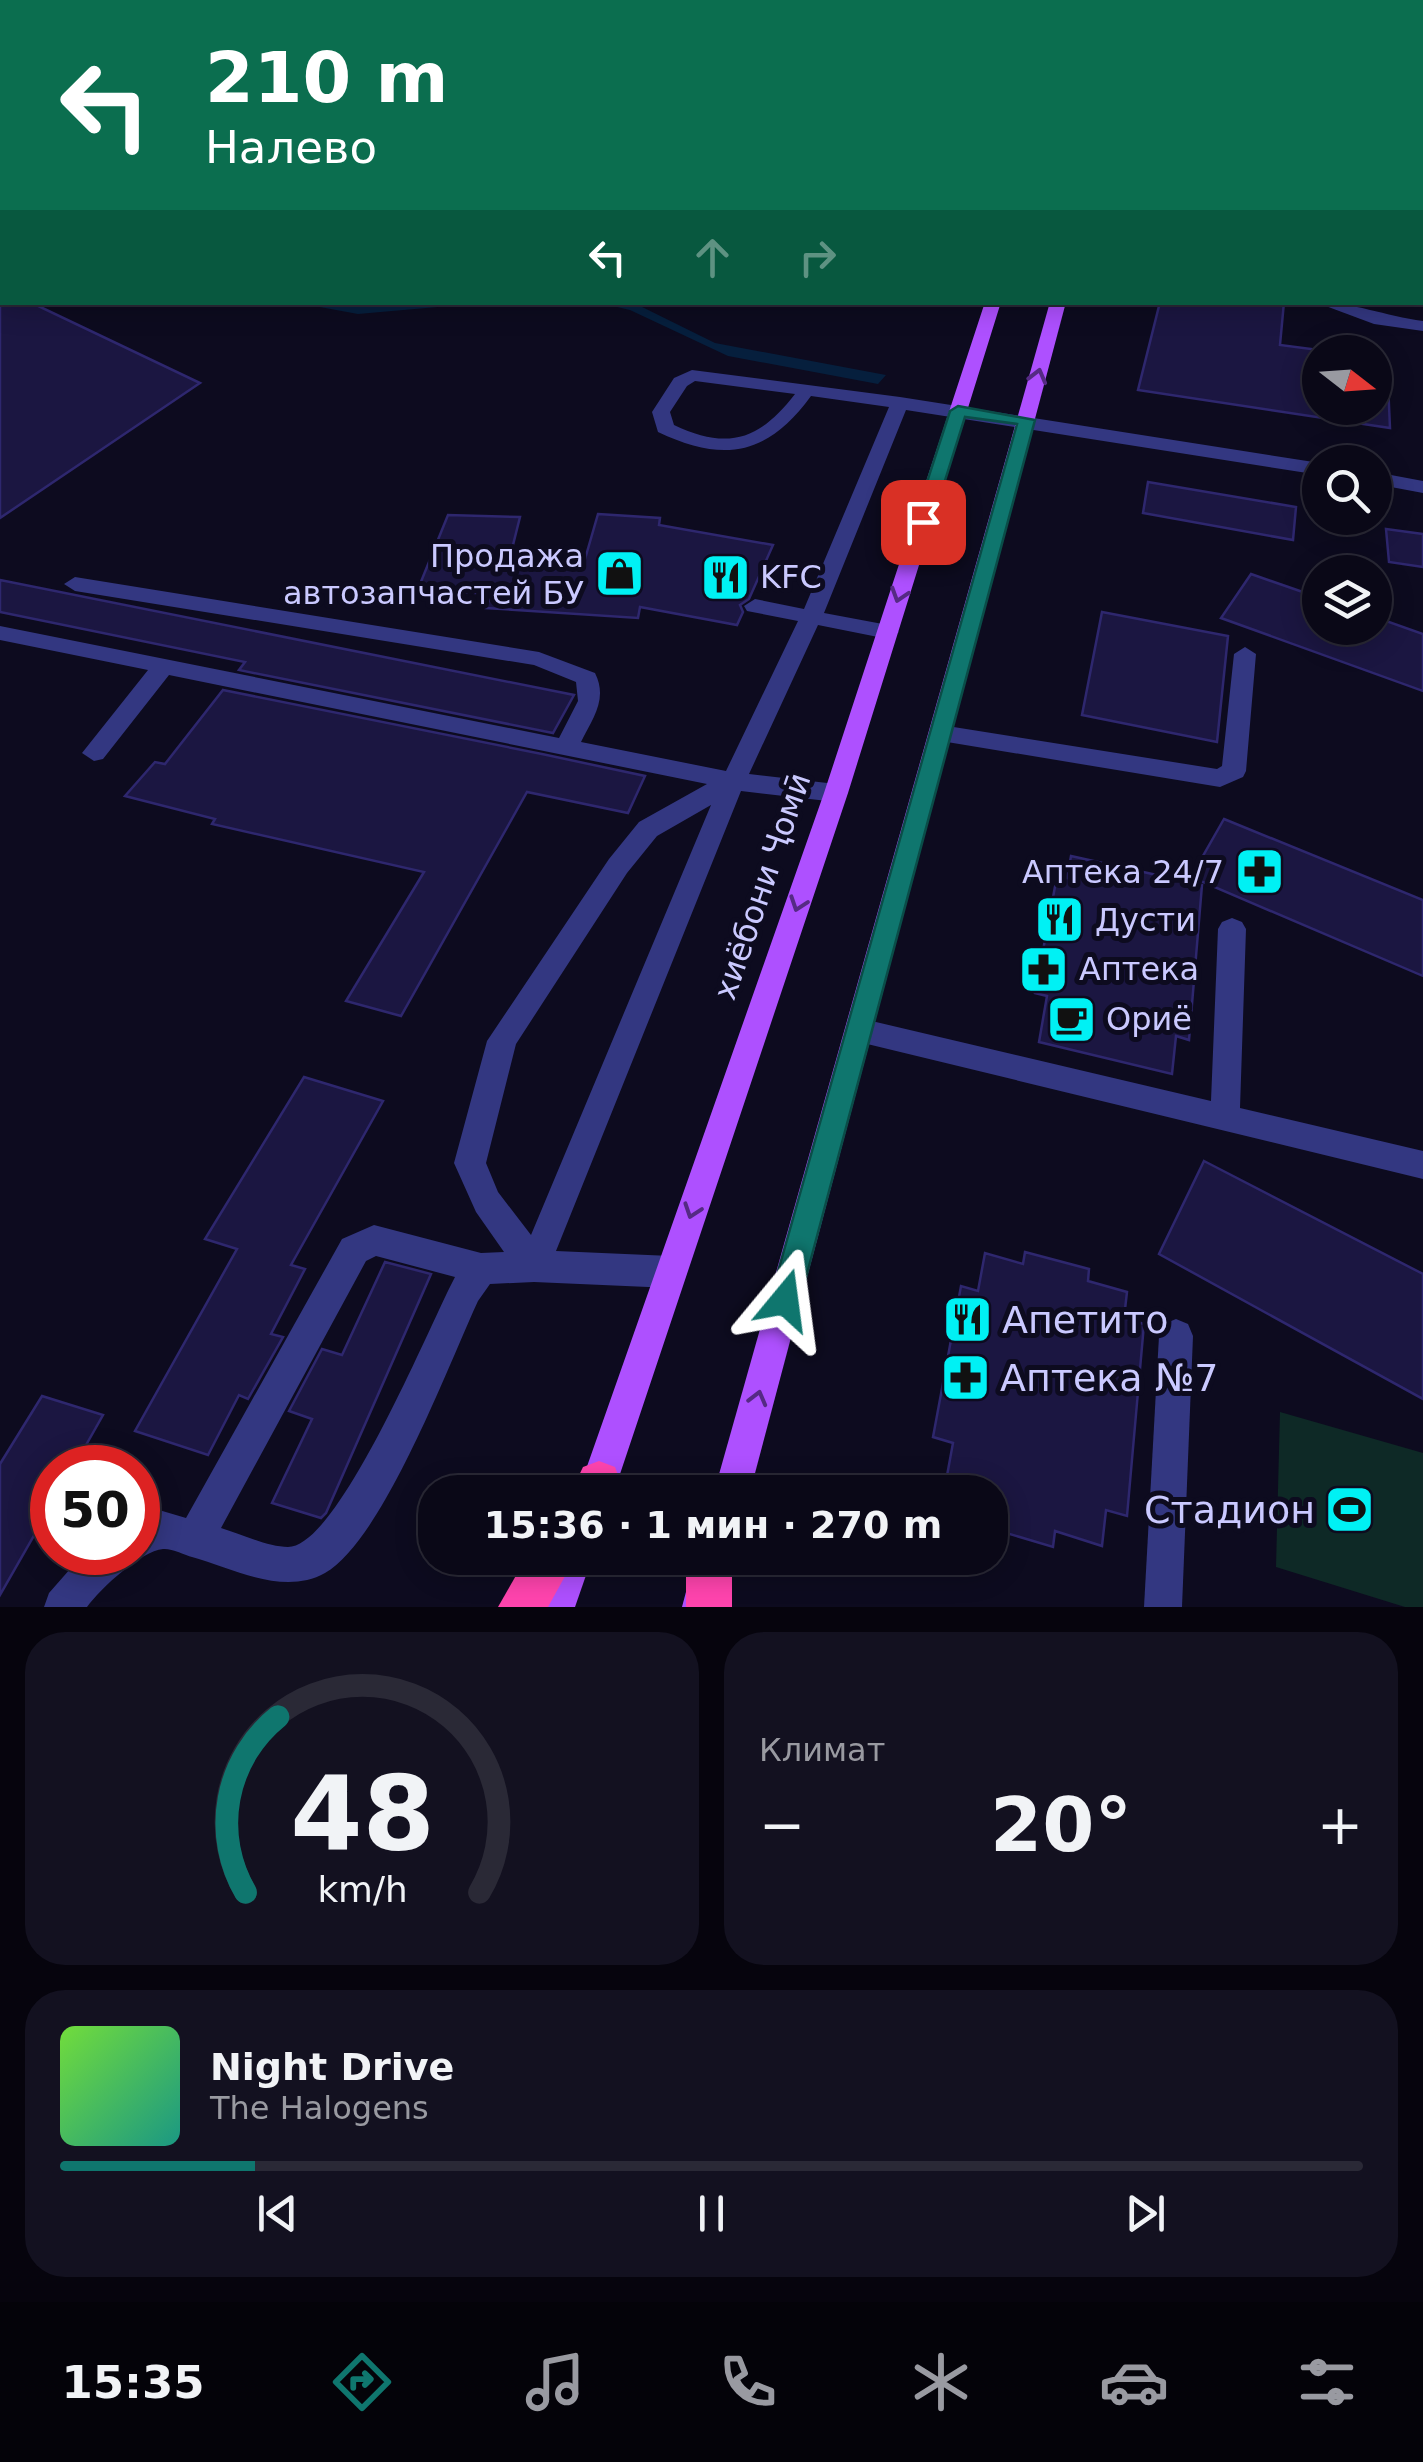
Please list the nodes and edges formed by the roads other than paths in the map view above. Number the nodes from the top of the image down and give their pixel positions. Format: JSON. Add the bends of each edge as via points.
{"nodes":[{"id":1,"x":992,"y":305,"type":"edge"},
{"id":2,"x":1057,"y":305,"type":"edge"},
{"id":3,"x":1332,"y":305,"type":"edge"},
{"id":4,"x":1423,"y":326,"type":"edge"},
{"id":5,"x":806,"y":390,"type":"junction"},
{"id":6,"x":900,"y":402,"type":"junction"},
{"id":7,"x":958,"y":411,"type":"junction"},
{"id":8,"x":1027,"y":420,"type":"junction"},
{"id":9,"x":1302,"y":466,"type":"edge"},
{"id":10,"x":1392,"y":481,"type":"edge"},
{"id":11,"x":1423,"y":486,"type":"edge"},
{"id":12,"x":74,"y":584,"type":"dead end"},
{"id":13,"x":756,"y":606,"type":"dead end"},
{"id":14,"x":810,"y":620,"type":"junction"},
{"id":15,"x":888,"y":632,"type":"junction"},
{"id":16,"x":0,"y":633,"type":"edge"},
{"id":17,"x":1245,"y":654,"type":"dead end"},
{"id":18,"x":162,"y":668,"type":"junction"},
{"id":19,"x":941,"y":733,"type":"junction"},
{"id":20,"x":567,"y":746,"type":"junction"},
{"id":21,"x":94,"y":753,"type":"dead end"},
{"id":22,"x":733,"y":781,"type":"junction"},
{"id":23,"x":836,"y":792,"type":"junction"},
{"id":24,"x":1232,"y":929,"type":"dead end"},
{"id":25,"x":859,"y":1030,"type":"junction"},
{"id":26,"x":1225,"y":1119,"type":"junction"},
{"id":27,"x":1423,"y":1165,"type":"edge"},
{"id":28,"x":534,"y":1266,"type":"junction"},
{"id":29,"x":481,"y":1269,"type":"junction"},
{"id":30,"x":671,"y":1272,"type":"junction"},
{"id":31,"x":1176,"y":1336,"type":"dead end"},
{"id":32,"x":601,"y":1475,"type":"edge"},
{"id":33,"x":737,"y":1475,"type":"edge"},
{"id":34,"x":160,"y":1528,"type":"edge"},
{"id":35,"x":196,"y":1538,"type":"junction"},
{"id":36,"x":88,"y":1575,"type":"edge"},
{"id":37,"x":541,"y":1575,"type":"edge"},
{"id":38,"x":567,"y":1575,"type":"edge"},
{"id":39,"x":63,"y":1607,"type":"edge"},
{"id":40,"x":521,"y":1607,"type":"edge"},
{"id":41,"x":556,"y":1607,"type":"edge"},
{"id":42,"x":1164,"y":1607,"type":"edge"}],
"edges":[{"from":1,"to":7,"type":"main road","name":"хиёбони Ҷомӣ"},
{"from":8,"to":2,"type":"main road","one_way":true},
{"from":3,"to":4,"type":"street"},
{"from":5,"to":5,"type":"street","via":[[692,375],[660,412],[665,428],[683,438],[744,446],[772,433]]},
{"from":5,"to":6,"type":"street"},
{"from":6,"to":7,"type":"street"},
{"from":6,"to":14,"type":"street"},
{"from":7,"to":8,"type":"street"},
{"from":7,"to":15,"type":"main road","name":"хиёбони Ҷомӣ","one_way":true},
{"from":8,"to":9,"type":"street"},
{"from":8,"to":19,"type":"main road"},
{"from":10,"to":11,"type":"street"},
{"from":12,"to":20,"type":"street","via":[[566,666],[587,678],[590,701]]},
{"from":13,"to":14,"type":"street"},
{"from":14,"to":15,"type":"street"},
{"from":14,"to":22,"type":"street"},
{"from":15,"to":23,"type":"main road","name":"хиёбони Ҷомӣ"},
{"from":16,"to":18,"type":"street"},
{"from":17,"to":19,"type":"street","via":[[1234,770],[1220,778]]},
{"from":18,"to":20,"type":"street"},
{"from":18,"to":21,"type":"street"},
{"from":19,"to":25,"type":"main road"},
{"from":20,"to":22,"type":"street"},
{"from":22,"to":23,"type":"street"},
{"from":22,"to":28,"type":"street"},
{"from":22,"to":28,"type":"street","via":[[648,829],[502,1041],[470,1162],[487,1202]]},
{"from":23,"to":30,"type":"main road","name":"хиёбони Ҷомӣ","one_way":true},
{"from":24,"to":26,"type":"street"},
{"from":25,"to":26,"type":"street"},
{"from":33,"to":25,"type":"main road","one_way":true},
{"from":26,"to":27,"type":"street"},
{"from":28,"to":29,"type":"street"},
{"from":28,"to":30,"type":"street"},
{"from":29,"to":35,"type":"street","via":[[341,1535],[313,1559],[288,1566]]},
{"from":29,"to":35,"type":"street","via":[[374,1240],[354,1250]]},
{"from":30,"to":32,"type":"main road","name":"хиёбони Ҷомӣ"},
{"from":31,"to":42,"type":"street"},
{"from":34,"to":35,"type":"street"},
{"from":36,"to":39,"type":"street"},
{"from":37,"to":40,"type":"highway"},
{"from":38,"to":41,"type":"main road"}]}
